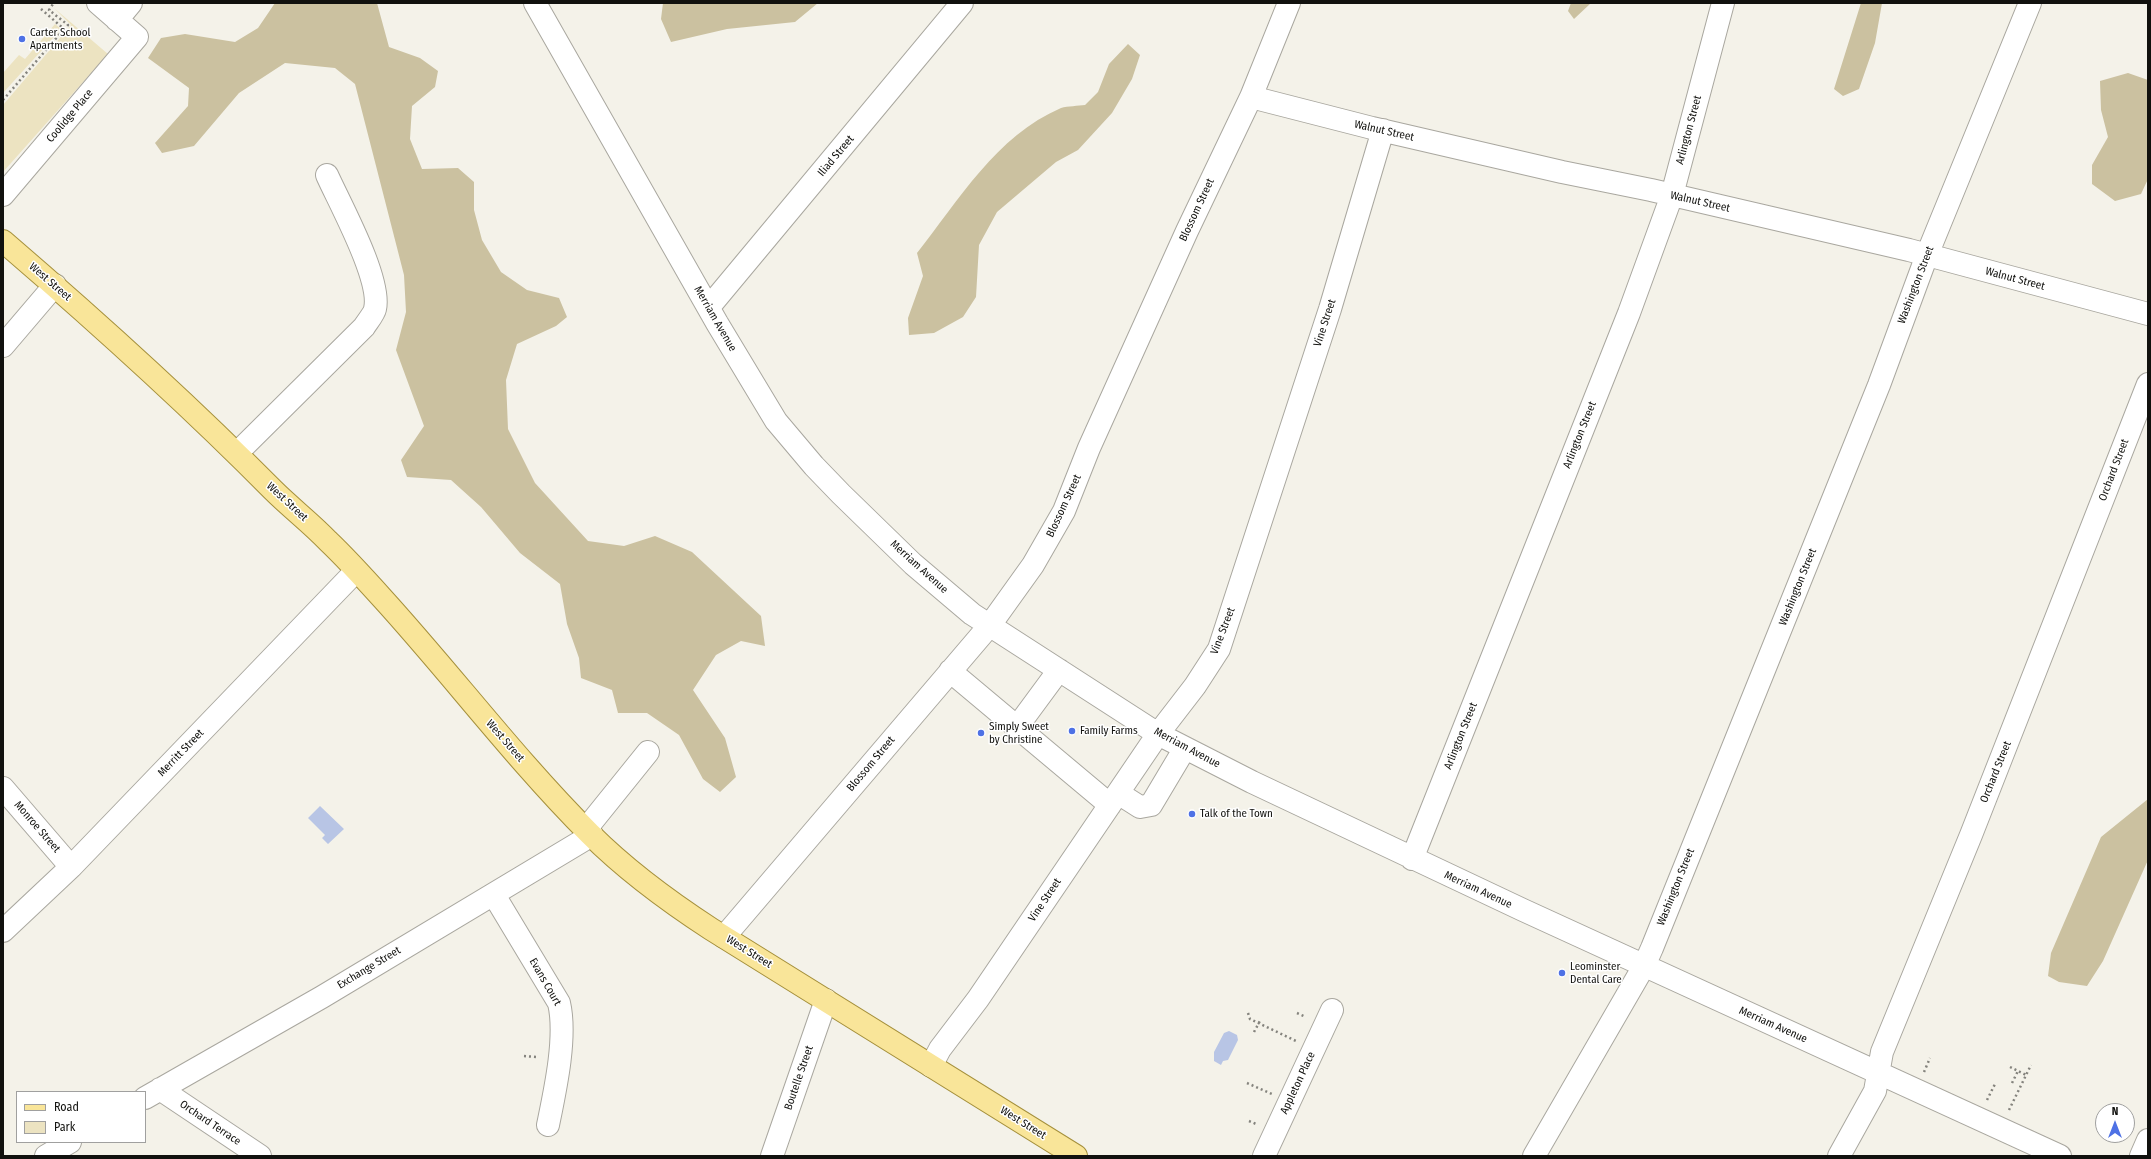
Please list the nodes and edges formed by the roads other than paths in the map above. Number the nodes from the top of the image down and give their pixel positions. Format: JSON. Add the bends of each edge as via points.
{"nodes":[{"id":1,"x":98,"y":3,"type":"edge"},
{"id":2,"x":131,"y":3,"type":"edge"},
{"id":3,"x":535,"y":3,"type":"edge"},
{"id":4,"x":962,"y":3,"type":"edge"},
{"id":5,"x":1289,"y":3,"type":"edge"},
{"id":6,"x":1723,"y":3,"type":"edge"},
{"id":7,"x":2030,"y":3,"type":"edge"},
{"id":8,"x":117,"y":20,"type":"junction"},
{"id":9,"x":1251,"y":97,"type":"junction"},
{"id":10,"x":1383,"y":130,"type":"junction"},
{"id":11,"x":327,"y":175,"type":"dead end"},
{"id":12,"x":3,"y":195,"type":"edge"},
{"id":13,"x":1672,"y":195,"type":"junction"},
{"id":14,"x":3,"y":241,"type":"edge"},
{"id":15,"x":1927,"y":255,"type":"junction"},
{"id":16,"x":55,"y":286,"type":"junction"},
{"id":17,"x":708,"y":307,"type":"junction"},
{"id":18,"x":2148,"y":314,"type":"edge"},
{"id":19,"x":3,"y":346,"type":"edge"},
{"id":20,"x":2148,"y":384,"type":"edge"},
{"id":21,"x":237,"y":453,"type":"junction"},
{"id":22,"x":356,"y":571,"type":"junction"},
{"id":23,"x":990,"y":625,"type":"junction"},
{"id":24,"x":1059,"y":670,"type":"junction"},
{"id":25,"x":950,"y":671,"type":"junction"},
{"id":26,"x":1017,"y":727,"type":"junction"},
{"id":27,"x":1158,"y":734,"type":"junction"},
{"id":28,"x":1185,"y":748,"type":"junction"},
{"id":29,"x":648,"y":752,"type":"dead end"},
{"id":30,"x":3,"y":788,"type":"edge"},
{"id":31,"x":1114,"y":799,"type":"junction"},
{"id":32,"x":589,"y":832,"type":"junction"},
{"id":33,"x":1412,"y":859,"type":"junction"},
{"id":34,"x":71,"y":867,"type":"junction"},
{"id":35,"x":494,"y":895,"type":"junction"},
{"id":36,"x":3,"y":931,"type":"edge"},
{"id":37,"x":724,"y":937,"type":"junction"},
{"id":38,"x":1644,"y":966,"type":"junction"},
{"id":39,"x":826,"y":1000,"type":"junction"},
{"id":40,"x":1332,"y":1010,"type":"dead end"},
{"id":41,"x":931,"y":1066,"type":"junction"},
{"id":42,"x":1879,"y":1073,"type":"junction"},
{"id":43,"x":153,"y":1094,"type":"edge"},
{"id":44,"x":548,"y":1125,"type":"dead end"},
{"id":45,"x":2148,"y":1140,"type":"edge"},
{"id":46,"x":68,"y":1143,"type":"edge"},
{"id":47,"x":46,"y":1156,"type":"edge"},
{"id":48,"x":260,"y":1156,"type":"edge"},
{"id":49,"x":772,"y":1156,"type":"edge"},
{"id":50,"x":1076,"y":1156,"type":"edge"},
{"id":51,"x":1264,"y":1156,"type":"edge"},
{"id":52,"x":1534,"y":1156,"type":"edge"},
{"id":53,"x":1839,"y":1156,"type":"edge"},
{"id":54,"x":2060,"y":1156,"type":"edge"},
{"id":55,"x":2141,"y":1156,"type":"edge"}],
"edges":[{"from":1,"to":8,"type":"street"},
{"from":2,"to":8,"type":"street"},
{"from":3,"to":17,"type":"street","name":"Merriam Avenue"},
{"from":4,"to":17,"type":"street","name":"Iliad Street"},
{"from":5,"to":9,"type":"street","name":"Blossom Street"},
{"from":6,"to":13,"type":"street","name":"Arlington Street"},
{"from":7,"to":15,"type":"street","name":"Washington Street"},
{"from":8,"to":12,"type":"street","name":"Coolidge Place","via":[[137,36]]},
{"from":9,"to":10,"type":"street","name":"Walnut Street"},
{"from":9,"to":23,"type":"street","name":"Blossom Street","via":[[1098,427],[1064,511],[1033,565]]},
{"from":10,"to":13,"type":"street","name":"Walnut Street"},
{"from":10,"to":27,"type":"street","name":"Vine Street","via":[[1330,309],[1218,649],[1196,686]]},
{"from":11,"to":21,"type":"street","via":[[368,266],[374,286],[375,309],[364,327]]},
{"from":13,"to":15,"type":"street","name":"Walnut Street"},
{"from":13,"to":33,"type":"street","name":"Arlington Street","via":[[1629,313]]},
{"from":14,"to":16,"type":"main road","name":"West Street"},
{"from":15,"to":18,"type":"street","name":"Walnut Street"},
{"from":15,"to":38,"type":"street","name":"Washington Street","via":[[1851,456]]},
{"from":16,"to":19,"type":"street"},
{"from":16,"to":21,"type":"main road","name":"West Street"},
{"from":17,"to":23,"type":"street","name":"Merriam Avenue","via":[[776,421],[804,456],[913,564],[972,614]]},
{"from":20,"to":42,"type":"street","name":"Orchard Street","via":[[1971,835],[1882,1052]]},
{"from":21,"to":22,"type":"main road","name":"West Street"},
{"from":22,"to":32,"type":"main road","name":"West Street","via":[[554,797]]},
{"from":22,"to":34,"type":"street","name":"Merritt Street"},
{"from":23,"to":24,"type":"street","name":"Merriam Avenue"},
{"from":23,"to":25,"type":"street","name":"Blossom Street"},
{"from":24,"to":26,"type":"street"},
{"from":24,"to":27,"type":"street","name":"Merriam Avenue"},
{"from":25,"to":26,"type":"street"},
{"from":25,"to":37,"type":"street","name":"Blossom Street"},
{"from":26,"to":31,"type":"street"},
{"from":27,"to":28,"type":"street","name":"Merriam Avenue"},
{"from":27,"to":31,"type":"street","name":"Vine Street"},
{"from":28,"to":31,"type":"street","via":[[1151,805],[1140,807]]},
{"from":28,"to":33,"type":"street","name":"Merriam Avenue"},
{"from":29,"to":32,"type":"street"},
{"from":30,"to":34,"type":"street","name":"Monroe Street"},
{"from":31,"to":41,"type":"street","name":"Vine Street","via":[[978,999],[940,1049]]},
{"from":32,"to":35,"type":"street","name":"Exchange Street"},
{"from":32,"to":37,"type":"main road","name":"West Street","via":[[667,900]]},
{"from":33,"to":38,"type":"street","name":"Merriam Avenue"},
{"from":34,"to":36,"type":"street","name":"Merritt Street"},
{"from":35,"to":43,"type":"street","name":"Exchange Street"},
{"from":35,"to":44,"type":"street","name":"Evans Court","via":[[559,1003],[562,1017],[556,1083]]},
{"from":37,"to":39,"type":"main road","name":"West Street"},
{"from":38,"to":42,"type":"street","name":"Merriam Avenue"},
{"from":38,"to":52,"type":"street","name":"Washington Street"},
{"from":39,"to":41,"type":"main road","name":"West Street"},
{"from":39,"to":49,"type":"street","name":"Boutelle Street"},
{"from":40,"to":51,"type":"street","name":"Appleton Place"},
{"from":41,"to":50,"type":"main road","name":"West Street"},
{"from":42,"to":53,"type":"street","name":"Orchard Street","via":[[1875,1091]]},
{"from":42,"to":54,"type":"street","name":"Merriam Avenue"},
{"from":43,"to":48,"type":"street","name":"Orchard Terrace"},
{"from":45,"to":55,"type":"street"},
{"from":46,"to":47,"type":"street"}]}
